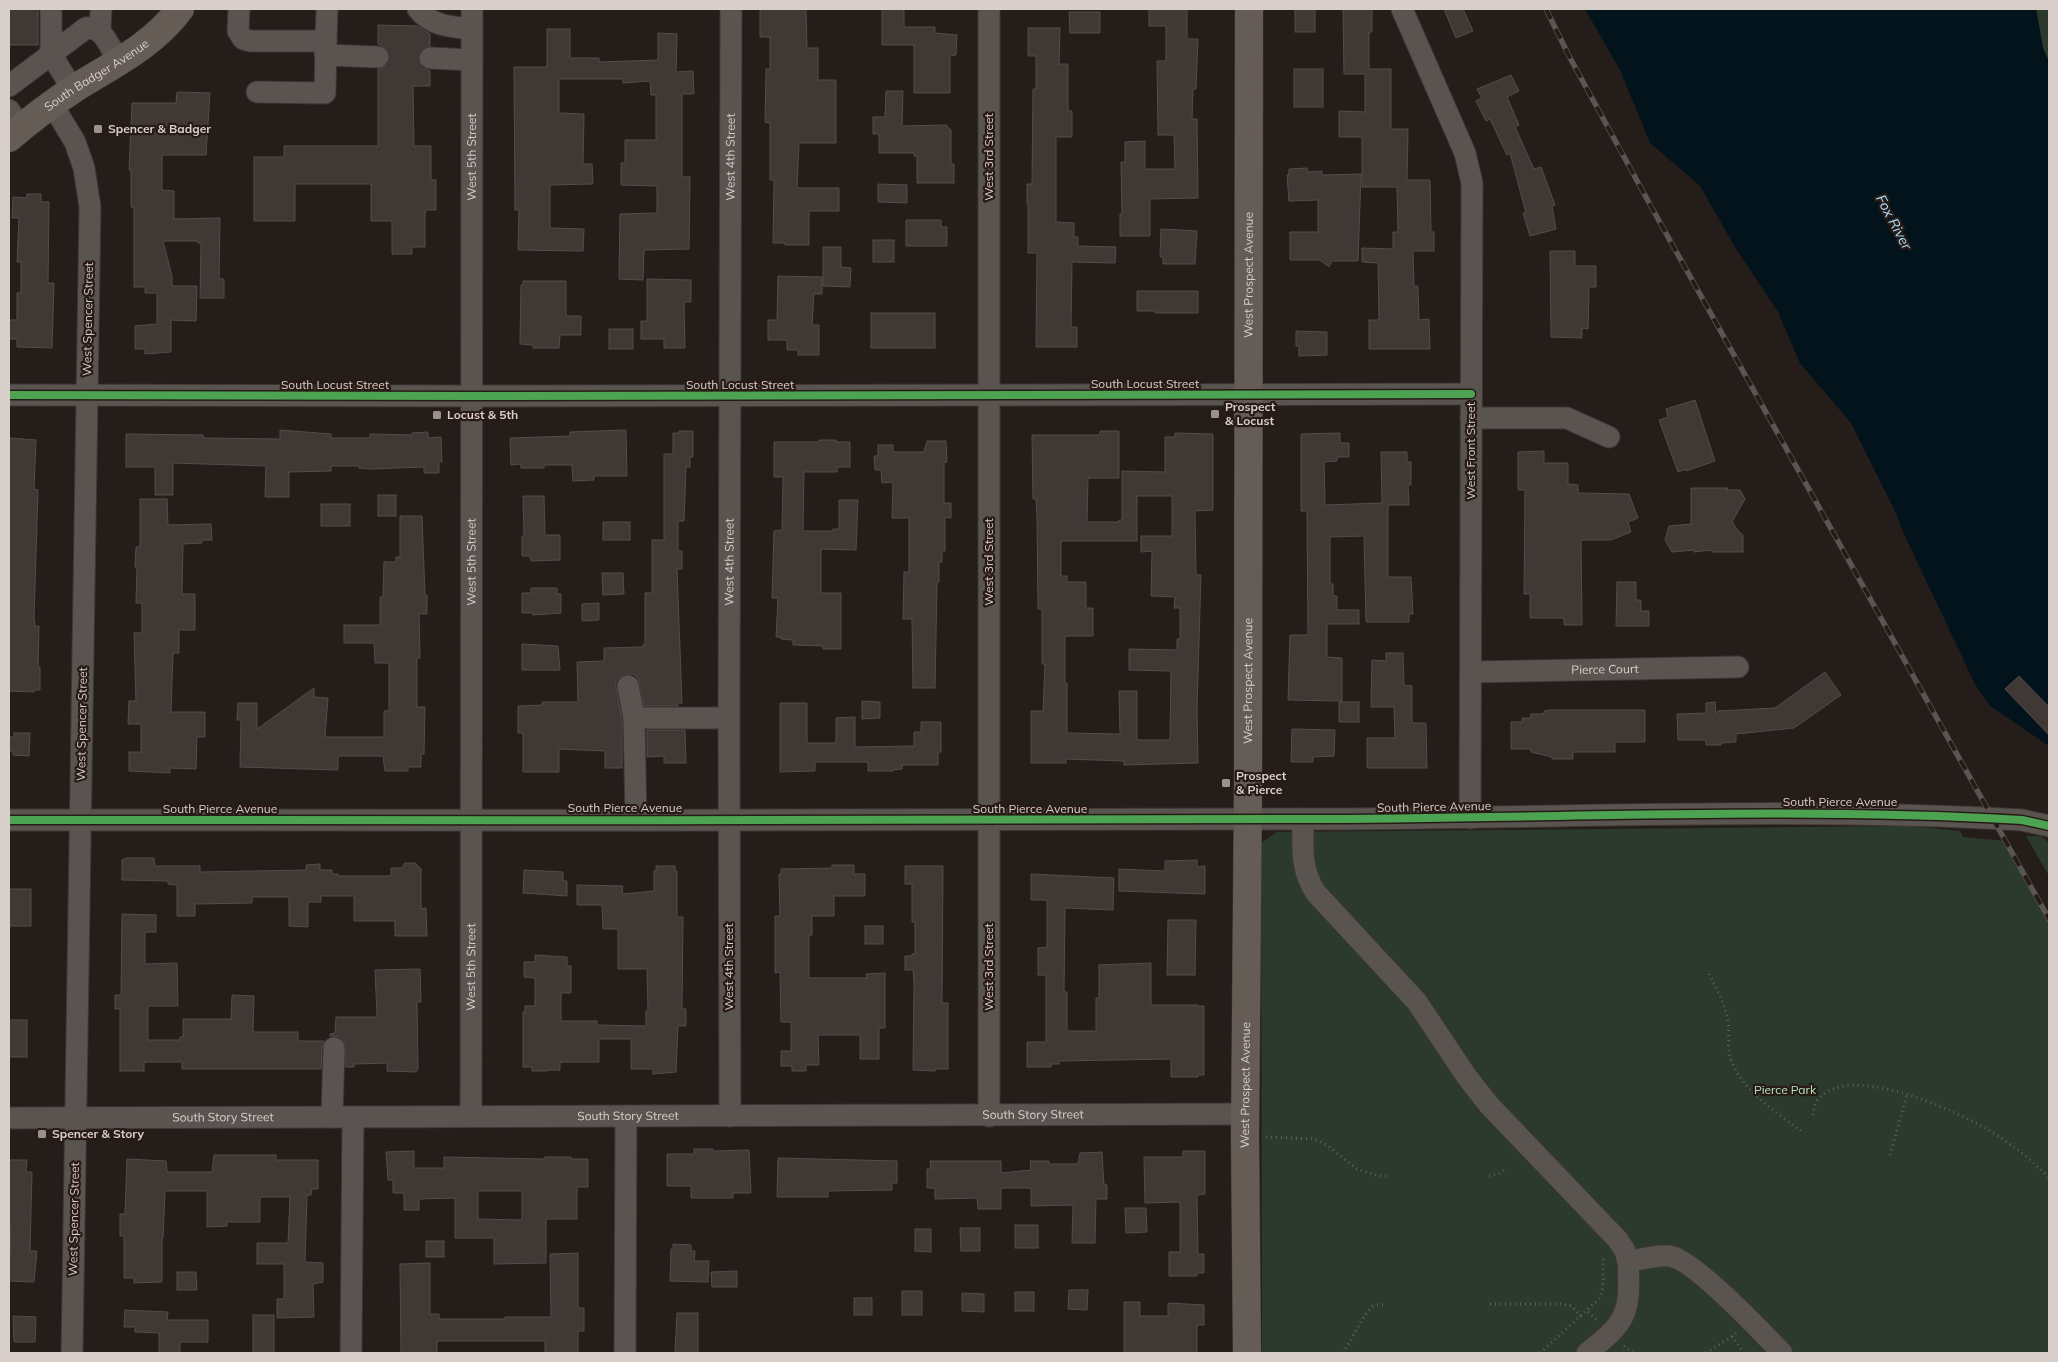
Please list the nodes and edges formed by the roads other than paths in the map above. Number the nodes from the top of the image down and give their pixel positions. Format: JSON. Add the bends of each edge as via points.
{"nodes":[{"id":1,"x":51,"y":9,"type":"edge"},
{"id":2,"x":101,"y":9,"type":"edge"},
{"id":3,"x":180,"y":9,"type":"edge"},
{"id":4,"x":239,"y":9,"type":"edge"},
{"id":5,"x":327,"y":9,"type":"edge"},
{"id":6,"x":418,"y":9,"type":"edge"},
{"id":7,"x":731,"y":9,"type":"edge"},
{"id":8,"x":989,"y":9,"type":"edge"},
{"id":9,"x":1249,"y":9,"type":"edge"},
{"id":10,"x":1402,"y":9,"type":"edge"},
{"id":11,"x":472,"y":19,"type":"edge"},
{"id":12,"x":100,"y":30,"type":"junction"},
{"id":13,"x":326,"y":48,"type":"junction"},
{"id":14,"x":51,"y":54,"type":"junction"},
{"id":15,"x":378,"y":57,"type":"tunnel mouth"},
{"id":16,"x":430,"y":58,"type":"tunnel mouth"},
{"id":17,"x":472,"y":60,"type":"junction"},
{"id":18,"x":118,"y":61,"type":"junction"},
{"id":19,"x":9,"y":86,"type":"edge"},
{"id":20,"x":257,"y":92,"type":"dead end"},
{"id":21,"x":62,"y":97,"type":"junction"},
{"id":22,"x":13,"y":126,"type":"edge"},
{"id":23,"x":1471,"y":394,"type":"junction"},
{"id":24,"x":9,"y":395,"type":"edge"},
{"id":25,"x":87,"y":395,"type":"junction"},
{"id":26,"x":1248,"y":395,"type":"junction"},
{"id":27,"x":471,"y":396,"type":"junction"},
{"id":28,"x":731,"y":396,"type":"junction"},
{"id":29,"x":989,"y":396,"type":"junction"},
{"id":30,"x":1471,"y":418,"type":"junction"},
{"id":31,"x":1608,"y":437,"type":"dead end"},
{"id":32,"x":1738,"y":667,"type":"dead end"},
{"id":33,"x":1471,"y":672,"type":"junction"},
{"id":34,"x":628,"y":686,"type":"dead end"},
{"id":35,"x":634,"y":718,"type":"junction"},
{"id":36,"x":729,"y":718,"type":"junction"},
{"id":37,"x":1470,"y":818,"type":"junction"},
{"id":38,"x":1248,"y":819,"type":"junction"},
{"id":39,"x":1303,"y":819,"type":"junction"},
{"id":40,"x":9,"y":820,"type":"edge"},
{"id":41,"x":80,"y":820,"type":"junction"},
{"id":42,"x":470,"y":820,"type":"junction"},
{"id":43,"x":636,"y":820,"type":"junction"},
{"id":44,"x":729,"y":820,"type":"junction"},
{"id":45,"x":990,"y":820,"type":"junction"},
{"id":46,"x":2049,"y":826,"type":"edge"},
{"id":47,"x":334,"y":1048,"type":"dead end"},
{"id":48,"x":1246,"y":1114,"type":"junction"},
{"id":49,"x":471,"y":1116,"type":"junction"},
{"id":50,"x":626,"y":1116,"type":"junction"},
{"id":51,"x":730,"y":1116,"type":"junction"},
{"id":52,"x":989,"y":1116,"type":"junction"},
{"id":53,"x":332,"y":1117,"type":"junction"},
{"id":54,"x":353,"y":1117,"type":"junction"},
{"id":55,"x":9,"y":1118,"type":"edge"},
{"id":56,"x":76,"y":1119,"type":"junction"},
{"id":57,"x":1628,"y":1262,"type":"junction"},
{"id":58,"x":72,"y":1353,"type":"edge"},
{"id":59,"x":351,"y":1353,"type":"edge"},
{"id":60,"x":625,"y":1353,"type":"edge"},
{"id":61,"x":1247,"y":1353,"type":"edge"},
{"id":62,"x":1587,"y":1353,"type":"edge"},
{"id":63,"x":1782,"y":1353,"type":"edge"}],
"edges":[{"from":1,"to":14,"type":"street"},
{"from":2,"to":12,"type":"street"},
{"from":3,"to":18,"type":"main road","name":"South Badger Avenue","via":[[153,38]]},
{"from":4,"to":13,"type":"street","via":[[238,31],[243,39]]},
{"from":5,"to":13,"type":"street"},
{"from":6,"to":11,"type":"street","via":[[423,16],[445,26]]},
{"from":7,"to":28,"type":"street","name":"West 4th Street"},
{"from":8,"to":29,"type":"street","name":"West 3rd Street"},
{"from":9,"to":26,"type":"main road","name":"West Prospect Avenue"},
{"from":10,"to":23,"type":"street","name":"West Front Street","via":[[1470,167]]},
{"from":11,"to":17,"type":"street","name":"West 5th Street"},
{"from":12,"to":14,"type":"street","via":[[84,29]]},
{"from":12,"to":18,"type":"street"},
{"from":13,"to":15,"type":"street"},
{"from":13,"to":20,"type":"street","via":[[325,93]]},
{"from":14,"to":19,"type":"street"},
{"from":14,"to":21,"type":"street","name":"West Spencer Street"},
{"from":16,"to":17,"type":"street"},
{"from":17,"to":27,"type":"street","name":"West 5th Street"},
{"from":18,"to":21,"type":"main road","name":"South Badger Avenue"},
{"from":21,"to":22,"type":"main road","name":"South Badger Avenue"},
{"from":21,"to":25,"type":"street","name":"West Spencer Street","via":[[84,168],[90,207]]},
{"from":23,"to":26,"type":"street","name":"South Locust Street"},
{"from":23,"to":30,"type":"street","name":"West Front Street"},
{"from":24,"to":25,"type":"street","name":"South Locust Street"},
{"from":25,"to":27,"type":"street","name":"South Locust Street"},
{"from":25,"to":41,"type":"street","name":"West Spencer Street"},
{"from":26,"to":29,"type":"street","name":"South Locust Street"},
{"from":26,"to":38,"type":"main road","name":"West Prospect Avenue"},
{"from":27,"to":28,"type":"street","name":"South Locust Street"},
{"from":27,"to":42,"type":"street","name":"West 5th Street"},
{"from":28,"to":29,"type":"street","name":"South Locust Street"},
{"from":28,"to":36,"type":"street","name":"West 4th Street"},
{"from":29,"to":45,"type":"street","name":"West 3rd Street"},
{"from":30,"to":31,"type":"street","via":[[1568,418]]},
{"from":30,"to":33,"type":"street","name":"West Front Street"},
{"from":32,"to":33,"type":"street","name":"Pierce Court"},
{"from":33,"to":37,"type":"street","name":"West Front Street"},
{"from":34,"to":35,"type":"street"},
{"from":35,"to":36,"type":"street"},
{"from":35,"to":43,"type":"street"},
{"from":36,"to":44,"type":"street","name":"West 4th Street"},
{"from":37,"to":39,"type":"street","name":"South Pierce Avenue"},
{"from":37,"to":46,"type":"street","name":"South Pierce Avenue","via":[[1854,813],[2022,820]]},
{"from":38,"to":39,"type":"street","name":"South Pierce Avenue"},
{"from":38,"to":45,"type":"street","name":"South Pierce Avenue"},
{"from":38,"to":48,"type":"main road","name":"West Prospect Avenue"},
{"from":39,"to":57,"type":"street","via":[[1304,870],[1312,888],[1396,977],[1489,1105],[1618,1240]]},
{"from":40,"to":41,"type":"street","name":"South Pierce Avenue"},
{"from":41,"to":42,"type":"street","name":"South Pierce Avenue"},
{"from":41,"to":56,"type":"street","name":"West Spencer Street"},
{"from":42,"to":43,"type":"street","name":"South Pierce Avenue"},
{"from":42,"to":49,"type":"street","name":"West 5th Street"},
{"from":43,"to":44,"type":"street","name":"South Pierce Avenue"},
{"from":44,"to":45,"type":"street","name":"South Pierce Avenue"},
{"from":44,"to":51,"type":"street","name":"West 4th Street"},
{"from":45,"to":52,"type":"street","name":"West 3rd Street"},
{"from":47,"to":53,"type":"street"},
{"from":48,"to":52,"type":"street","name":"South Story Street"},
{"from":48,"to":61,"type":"main road","name":"West Prospect Avenue"},
{"from":49,"to":50,"type":"street","name":"South Story Street"},
{"from":49,"to":54,"type":"street","name":"South Story Street"},
{"from":50,"to":51,"type":"street","name":"South Story Street"},
{"from":50,"to":60,"type":"street"},
{"from":51,"to":52,"type":"street","name":"South Story Street"},
{"from":53,"to":54,"type":"street","name":"South Story Street"},
{"from":53,"to":56,"type":"street","name":"South Story Street"},
{"from":54,"to":59,"type":"street"},
{"from":55,"to":56,"type":"street","name":"South Story Street"},
{"from":56,"to":58,"type":"street","name":"West Spencer Street"},
{"from":57,"to":62,"type":"street","via":[[1628,1296],[1619,1324]]},
{"from":57,"to":63,"type":"street","via":[[1665,1256],[1675,1258],[1695,1271],[1750,1319]]}]}
